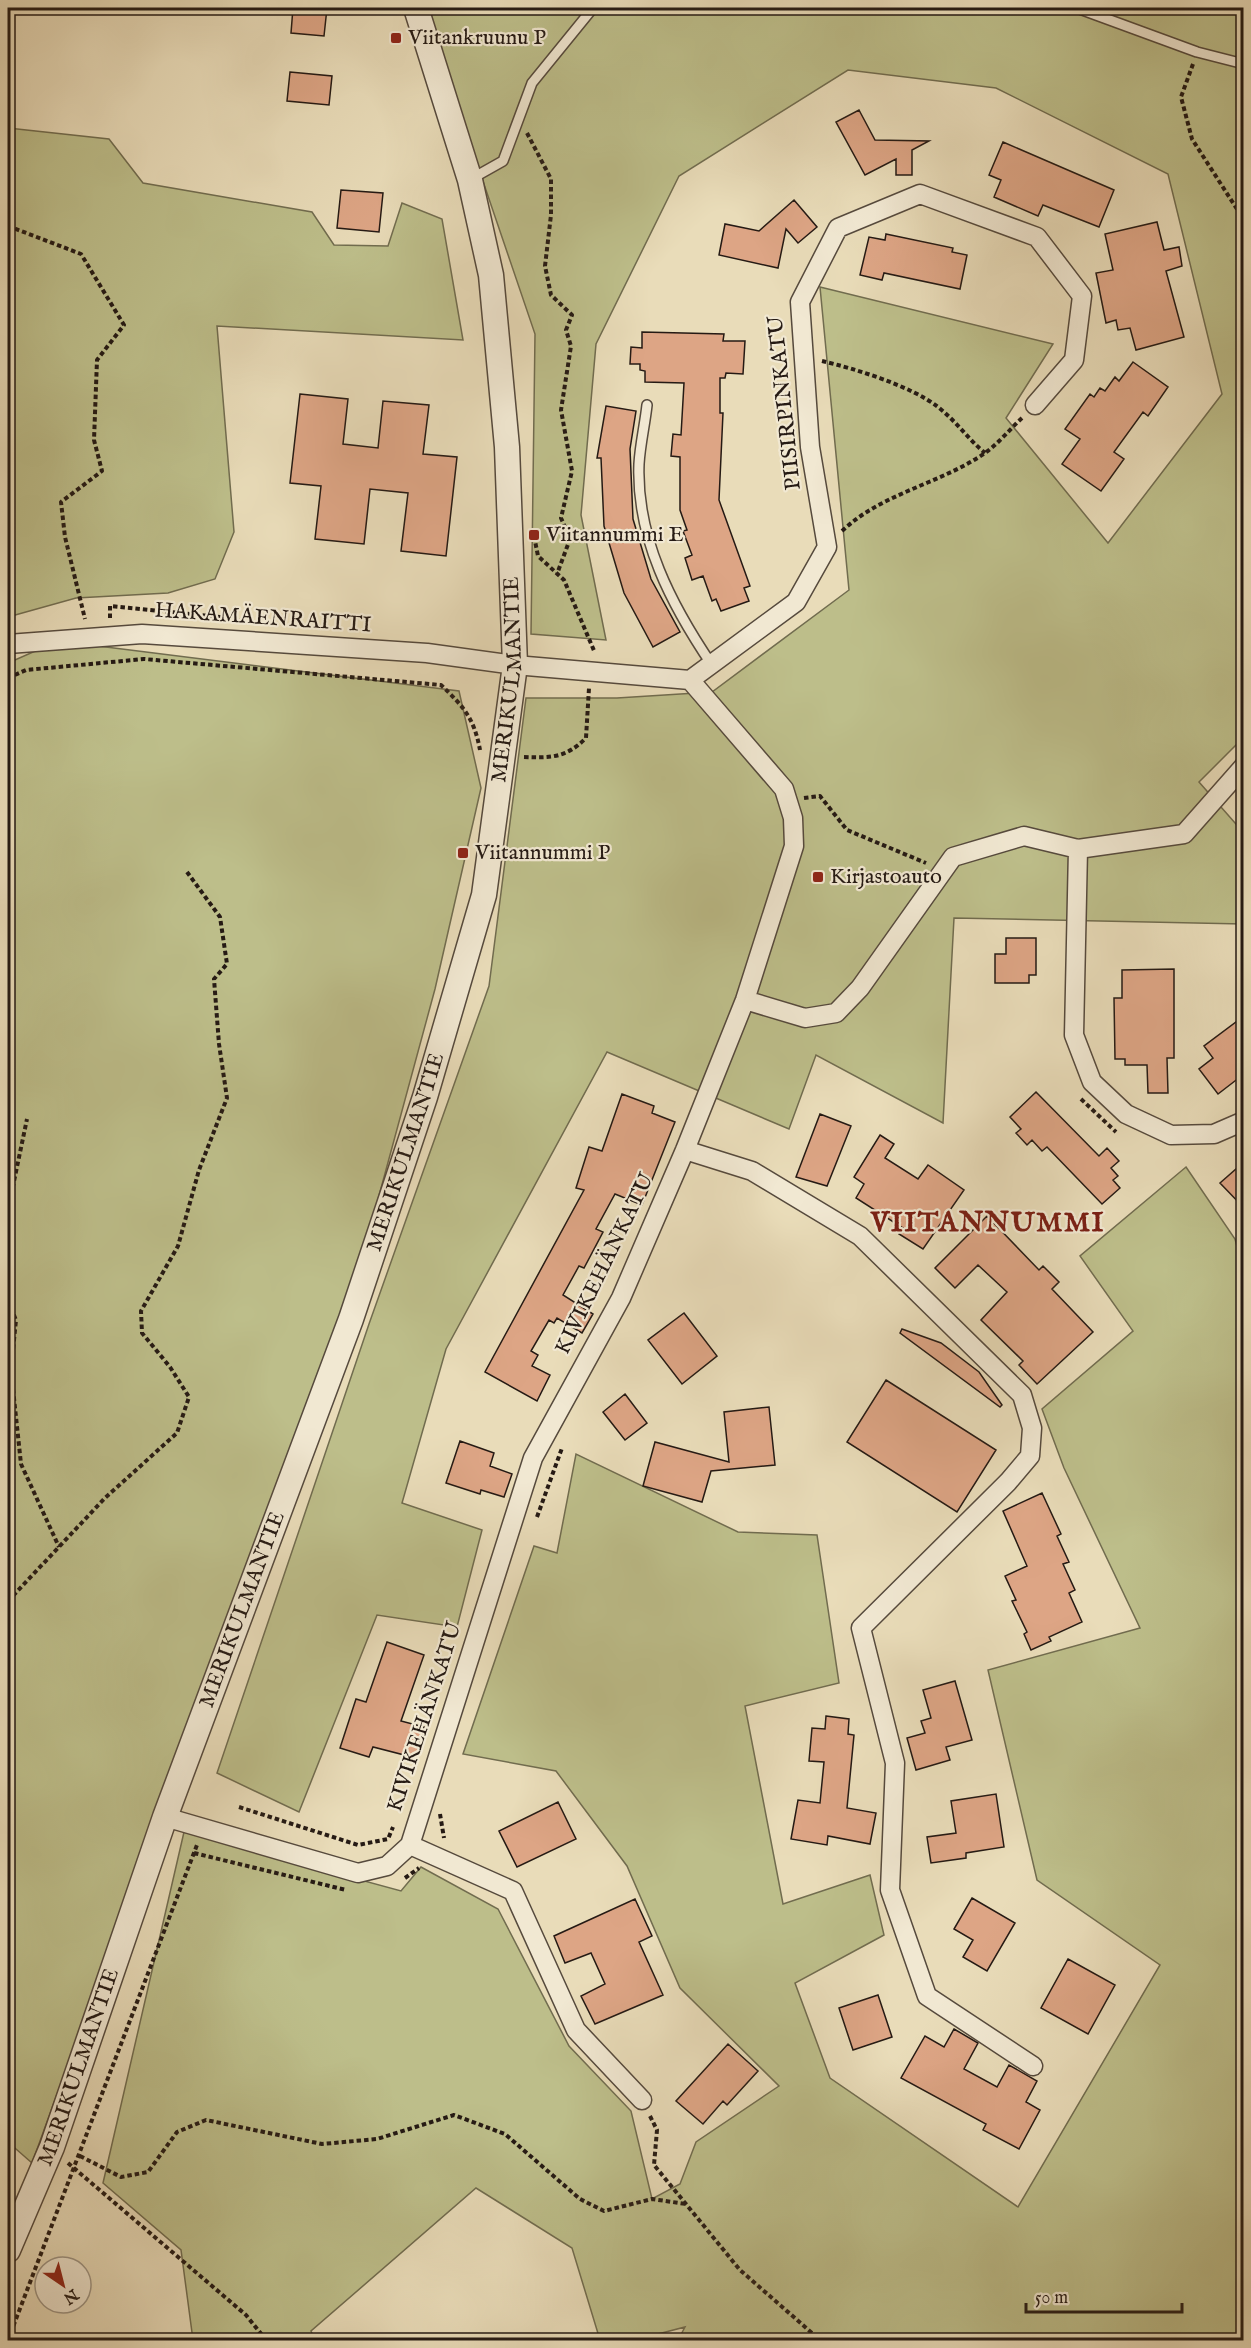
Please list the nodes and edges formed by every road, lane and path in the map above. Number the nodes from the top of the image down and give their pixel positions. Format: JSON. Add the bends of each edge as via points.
{"nodes":[{"id":1,"x":416,"y":8,"type":"edge"},
{"id":2,"x":593,"y":8,"type":"edge"},
{"id":3,"x":1077,"y":8,"type":"edge"},
{"id":4,"x":1197,"y":52,"type":"junction"},
{"id":5,"x":1244,"y":64,"type":"edge"},
{"id":6,"x":519,"y":117,"type":"junction"},
{"id":7,"x":470,"y":180,"type":"junction"},
{"id":8,"x":1244,"y":220,"type":"edge"},
{"id":9,"x":8,"y":226,"type":"edge"},
{"id":10,"x":804,"y":357,"type":"junction"},
{"id":11,"x":647,"y":405,"type":"dead end"},
{"id":12,"x":1035,"y":405,"type":"joint"},
{"id":13,"x":985,"y":453,"type":"junction"},
{"id":14,"x":534,"y":535,"type":"dead end"},
{"id":15,"x":827,"y":547,"type":"junction"},
{"id":16,"x":557,"y":573,"type":"junction"},
{"id":17,"x":90,"y":638,"type":"junction"},
{"id":18,"x":8,"y":644,"type":"edge"},
{"id":19,"x":594,"y":653,"type":"dead end"},
{"id":20,"x":515,"y":665,"type":"junction"},
{"id":21,"x":712,"y":665,"type":"junction"},
{"id":22,"x":8,"y":678,"type":"edge"},
{"id":23,"x":690,"y":680,"type":"junction"},
{"id":24,"x":589,"y":685,"type":"dead end"},
{"id":25,"x":503,"y":756,"type":"junction"},
{"id":26,"x":1244,"y":766,"type":"edge"},
{"id":27,"x":800,"y":798,"type":"dead end"},
{"id":28,"x":1078,"y":849,"type":"junction"},
{"id":29,"x":943,"y":871,"type":"junction"},
{"id":30,"x":187,"y":872,"type":"dead end"},
{"id":31,"x":745,"y":1000,"type":"junction"},
{"id":32,"x":1078,"y":1094,"type":"dead end"},
{"id":33,"x":27,"y":1119,"type":"dead end"},
{"id":34,"x":1244,"y":1121,"type":"edge"},
{"id":35,"x":1121,"y":1134,"type":"dead end"},
{"id":36,"x":685,"y":1150,"type":"junction"},
{"id":37,"x":8,"y":1210,"type":"edge"},
{"id":38,"x":8,"y":1301,"type":"edge"},
{"id":39,"x":564,"y":1445,"type":"dead end"},
{"id":40,"x":535,"y":1522,"type":"dead end"},
{"id":41,"x":59,"y":1547,"type":"junction"},
{"id":42,"x":8,"y":1601,"type":"edge"},
{"id":43,"x":442,"y":1805,"type":"dead end"},
{"id":44,"x":239,"y":1807,"type":"dead end"},
{"id":45,"x":165,"y":1817,"type":"junction"},
{"id":46,"x":398,"y":1818,"type":"dead end"},
{"id":47,"x":203,"y":1828,"type":"junction"},
{"id":48,"x":444,"y":1838,"type":"dead end"},
{"id":49,"x":410,"y":1845,"type":"junction"},
{"id":50,"x":1033,"y":2066,"type":"dead end"},
{"id":51,"x":642,"y":2100,"type":"joint"},
{"id":52,"x":8,"y":2112,"type":"edge"},
{"id":53,"x":13,"y":2126,"type":"dead end"},
{"id":54,"x":52,"y":2147,"type":"junction"},
{"id":55,"x":80,"y":2156,"type":"junction"},
{"id":56,"x":74,"y":2169,"type":"junction"},
{"id":57,"x":686,"y":2204,"type":"junction"},
{"id":58,"x":8,"y":2250,"type":"edge"},
{"id":59,"x":8,"y":2340,"type":"edge"},
{"id":60,"x":266,"y":2340,"type":"edge"},
{"id":61,"x":820,"y":2340,"type":"edge"}],
"edges":[{"from":1,"to":7,"type":"street","name":"MERIKULMANTIE"},
{"from":2,"to":6,"type":"lane","via":[[532,82]]},
{"from":3,"to":4,"type":"lane"},
{"from":4,"to":5,"type":"lane"},
{"from":4,"to":8,"type":"path","via":[[1181,97],[1192,139]]},
{"from":6,"to":7,"type":"lane","via":[[503,161]]},
{"from":6,"to":16,"type":"path","via":[[551,179],[545,266],[551,295],[572,315],[566,330],[571,346],[561,410],[572,471],[561,518],[570,539]]},
{"from":7,"to":20,"type":"street","name":"MERIKULMANTIE","via":[[491,275],[507,447]]},
{"from":9,"to":17,"type":"path","via":[[81,254],[124,325],[97,360],[94,440],[102,471],[61,502],[65,537]]},
{"from":10,"to":12,"type":"street","name":"PIISIRPINKATU","via":[[800,302],[838,228],[920,194],[1037,237],[1082,296],[1074,360]]},
{"from":10,"to":13,"type":"path","via":[[866,375],[927,400],[959,425]]},
{"from":10,"to":15,"type":"street","name":"PIISIRPINKATU","via":[[810,447]]},
{"from":11,"to":21,"type":"lane","via":[[639,465],[643,521],[660,574]]},
{"from":12,"to":13,"type":"path"},
{"from":13,"to":15,"type":"path","via":[[854,520]]},
{"from":14,"to":16,"type":"path","via":[[538,556]]},
{"from":15,"to":21,"type":"street","via":[[796,602]]},
{"from":16,"to":19,"type":"path","via":[[564,580]]},
{"from":17,"to":18,"type":"street","name":"HAKAMÄENRAITTI"},
{"from":17,"to":20,"type":"street","name":"HAKAMÄENRAITTI","via":[[142,634],[352,647]]},
{"from":20,"to":23,"type":"street"},
{"from":20,"to":25,"type":"street","name":"MERIKULMANTIE"},
{"from":21,"to":23,"type":"street"},
{"from":22,"to":25,"type":"path","via":[[26,670],[144,659],[441,685],[465,709],[476,729],[481,753]]},
{"from":23,"to":31,"type":"street","name":"KIVIKEHÄNKATU","via":[[784,789],[793,818],[794,846]]},
{"from":24,"to":25,"type":"path","via":[[586,738],[573,751],[548,758]]},
{"from":25,"to":45,"type":"street","name":"MERIKULMANTIE","via":[[484,895],[425,1097],[351,1319]]},
{"from":26,"to":28,"type":"street","via":[[1184,834]]},
{"from":27,"to":29,"type":"path","via":[[820,796],[847,830]]},
{"from":28,"to":29,"type":"street","via":[[1024,836],[953,857]]},
{"from":28,"to":34,"type":"street","via":[[1074,1035],[1092,1082],[1126,1114],[1171,1136],[1214,1134]]},
{"from":29,"to":31,"type":"street","via":[[860,988],[836,1013],[804,1018]]},
{"from":30,"to":41,"type":"path","via":[[220,916],[228,964],[214,979],[227,1098],[199,1170],[177,1246],[141,1311],[142,1333],[189,1397],[177,1433],[105,1498]]},
{"from":31,"to":36,"type":"street","name":"KIVIKEHÄNKATU"},
{"from":32,"to":35,"type":"path","via":[[1082,1103],[1111,1130]]},
{"from":33,"to":37,"type":"path"},
{"from":36,"to":49,"type":"street","name":"KIVIKEHÄNKATU","via":[[621,1298],[533,1458]]},
{"from":36,"to":50,"type":"street","via":[[752,1171],[860,1236],[1022,1395],[1032,1428],[1030,1456],[861,1628],[895,1763],[890,1890],[927,1996]]},
{"from":38,"to":41,"type":"path","via":[[16,1320],[11,1370],[21,1464]]},
{"from":39,"to":40,"type":"path"},
{"from":41,"to":42,"type":"path"},
{"from":43,"to":48,"type":"path"},
{"from":44,"to":46,"type":"path","via":[[358,1845],[388,1839]]},
{"from":45,"to":47,"type":"street","name":"KIVIKEHÄNKATU"},
{"from":45,"to":54,"type":"street","name":"MERIKULMANTIE"},
{"from":47,"to":49,"type":"street","name":"KIVIKEHÄNKATU","via":[[358,1873],[387,1866]]},
{"from":47,"to":55,"type":"path"},
{"from":49,"to":51,"type":"street","via":[[513,1891],[576,2030]]},
{"from":51,"to":57,"type":"path","via":[[657,2130],[654,2165]]},
{"from":52,"to":53,"type":"path"},
{"from":54,"to":56,"type":"path"},
{"from":54,"to":58,"type":"street","name":"MERIKULMANTIE"},
{"from":55,"to":56,"type":"path"},
{"from":55,"to":57,"type":"path","via":[[121,2177],[148,2172],[177,2132],[206,2120],[322,2144],[377,2139],[454,2115],[505,2134],[580,2199],[604,2211],[652,2199]]},
{"from":56,"to":59,"type":"path"},
{"from":56,"to":60,"type":"path","via":[[246,2315]]},
{"from":57,"to":61,"type":"path","via":[[740,2270]]}]}
